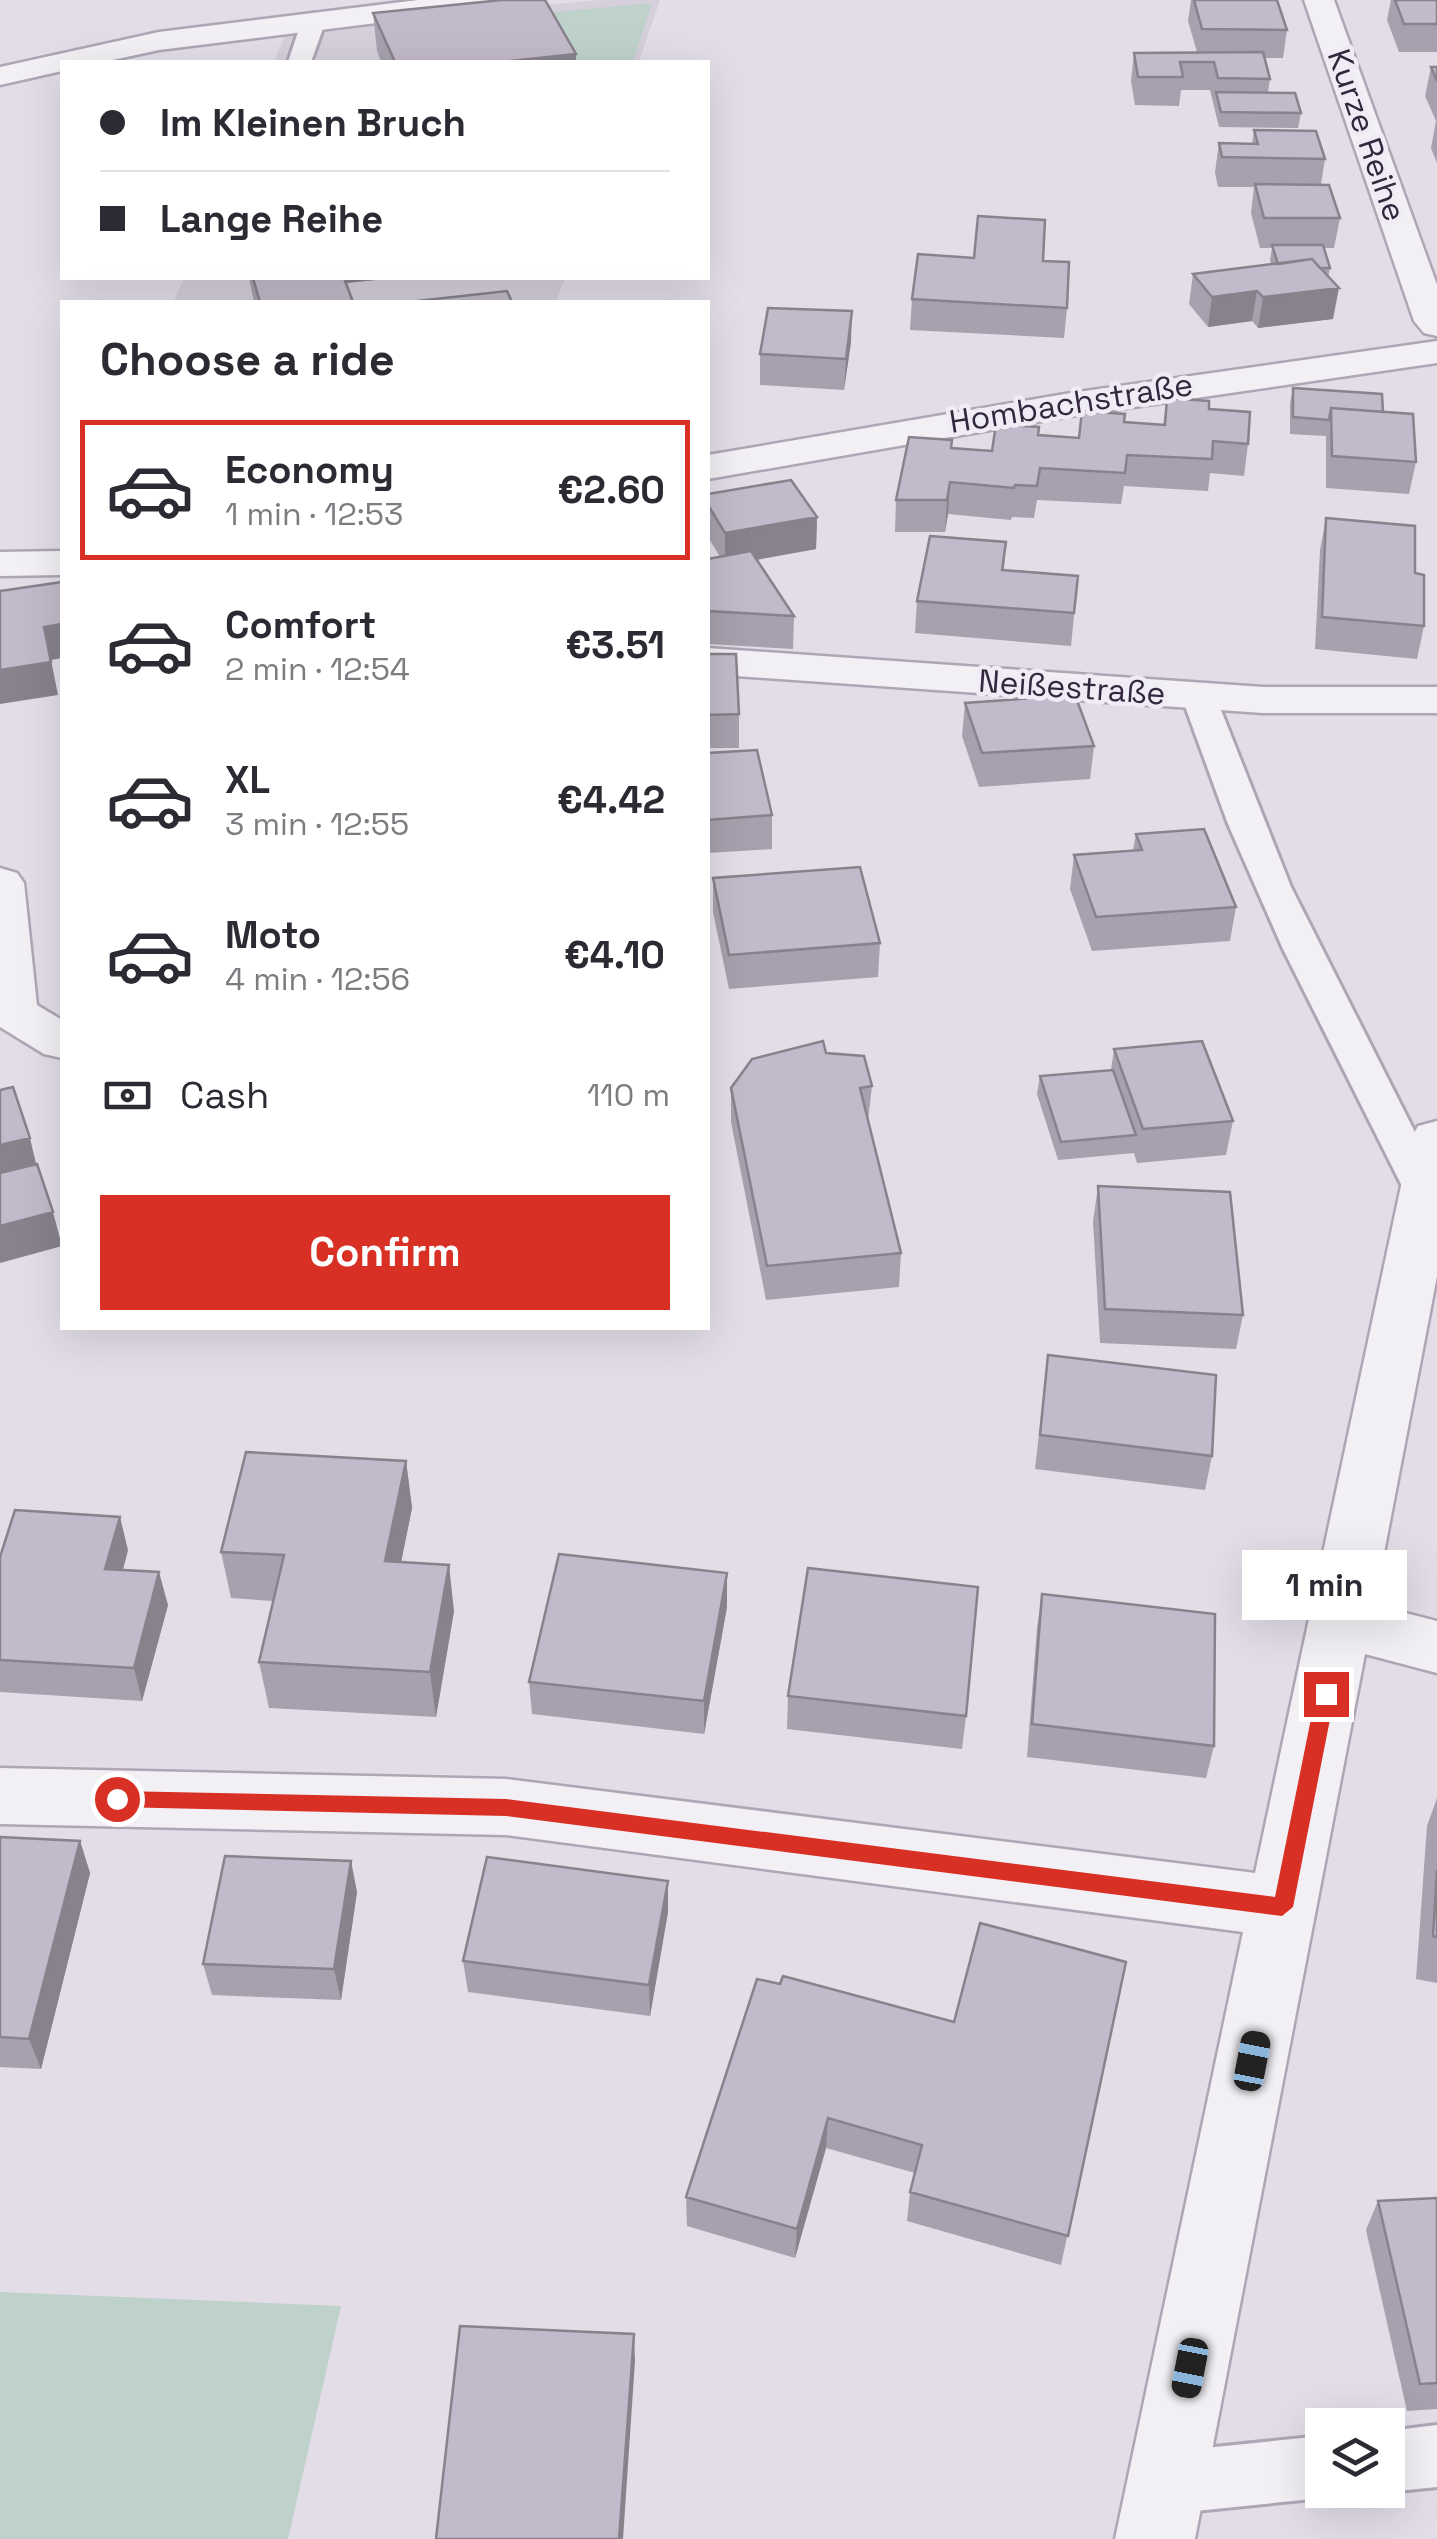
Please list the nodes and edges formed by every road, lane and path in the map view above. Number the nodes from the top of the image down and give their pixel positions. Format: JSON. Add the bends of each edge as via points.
{"nodes":[{"id":1,"x":490,"y":0,"type":"edge"},
{"id":2,"x":1319,"y":0,"type":"edge"},
{"id":3,"x":314,"y":20,"type":"junction"},
{"id":4,"x":70,"y":60,"type":"edge"},
{"id":5,"x":300,"y":60,"type":"edge"},
{"id":6,"x":60,"y":62,"type":"edge"},
{"id":7,"x":0,"y":76,"type":"edge"},
{"id":8,"x":1437,"y":325,"type":"edge"},
{"id":9,"x":1437,"y":352,"type":"edge"},
{"id":10,"x":710,"y":467,"type":"edge"},
{"id":11,"x":0,"y":564,"type":"edge"},
{"id":12,"x":60,"y":564,"type":"edge"},
{"id":13,"x":710,"y":661,"type":"edge"},
{"id":14,"x":1198,"y":696,"type":"junction"},
{"id":15,"x":1437,"y":700,"type":"edge"},
{"id":16,"x":0,"y":883,"type":"edge"},
{"id":17,"x":60,"y":1041,"type":"edge"},
{"id":18,"x":1431,"y":1166,"type":"edge"},
{"id":19,"x":1340,"y":1622,"type":"junction"},
{"id":20,"x":1437,"y":1647,"type":"edge"},
{"id":21,"x":0,"y":1796,"type":"edge"},
{"id":22,"x":1282,"y":1907,"type":"junction"},
{"id":23,"x":1437,"y":2456,"type":"edge"},
{"id":24,"x":1405,"y":2459,"type":"edge"},
{"id":25,"x":1305,"y":2473,"type":"edge"},
{"id":26,"x":1161,"y":2511,"type":"edge"}],
"edges":[{"from":1,"to":3,"type":"street"},
{"from":2,"to":8,"type":"street","name":"Kurze Reihe"},
{"from":3,"to":4,"type":"street","via":[[158,40]]},
{"from":3,"to":5,"type":"lane"},
{"from":6,"to":7,"type":"street"},
{"from":9,"to":10,"type":"street","name":"Hombachstraße","via":[[929,425]]},
{"from":11,"to":12,"type":"street"},
{"from":13,"to":14,"type":"street","name":"Neißestraße"},
{"from":14,"to":15,"type":"street","name":"Neißestraße"},
{"from":14,"to":18,"type":"lane","via":[[1226,782],[1345,1041]]},
{"from":16,"to":17,"type":"street","via":[[13,1013]]},
{"from":18,"to":19,"type":"street"},
{"from":19,"to":20,"type":"street"},
{"from":19,"to":22,"type":"street"},
{"from":21,"to":22,"type":"street","via":[[506,1808]]},
{"from":22,"to":26,"type":"street"},
{"from":23,"to":24,"type":"lane"},
{"from":25,"to":26,"type":"lane"}]}
